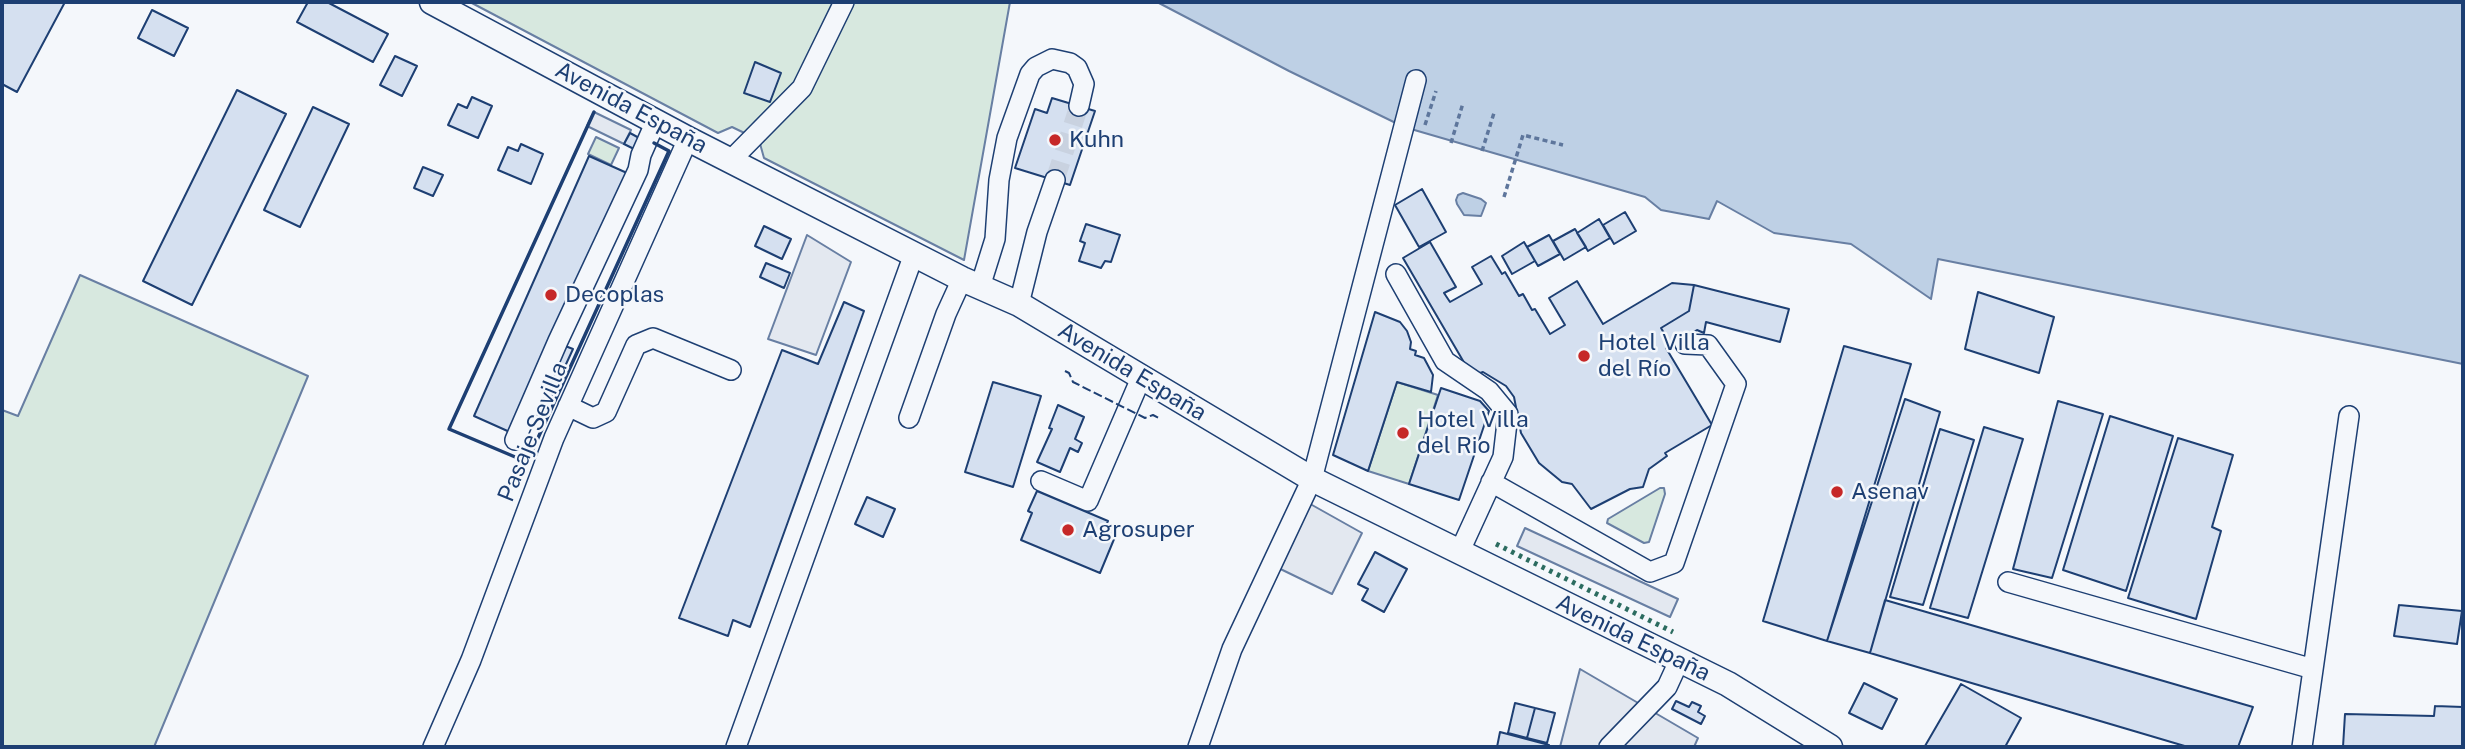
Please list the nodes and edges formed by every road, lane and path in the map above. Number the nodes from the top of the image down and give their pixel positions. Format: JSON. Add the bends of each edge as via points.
{"nodes":[{"id":1,"x":432,"y":2,"type":"edge"},
{"id":2,"x":844,"y":2,"type":"edge"},
{"id":3,"x":1416,"y":80,"type":"dead end"},
{"id":4,"x":1436,"y":90,"type":"dead end"},
{"id":5,"x":1464,"y":103,"type":"dead end"},
{"id":6,"x":1079,"y":106,"type":"tunnel mouth"},
{"id":7,"x":1494,"y":113,"type":"dead end"},
{"id":8,"x":656,"y":121,"type":"junction"},
{"id":9,"x":1422,"y":133,"type":"dead end"},
{"id":10,"x":688,"y":139,"type":"junction"},
{"id":11,"x":1451,"y":143,"type":"dead end"},
{"id":12,"x":1563,"y":145,"type":"dead end"},
{"id":13,"x":1482,"y":151,"type":"dead end"},
{"id":14,"x":732,"y":160,"type":"junction"},
{"id":15,"x":1055,"y":180,"type":"tunnel mouth"},
{"id":16,"x":1504,"y":197,"type":"dead end"},
{"id":17,"x":914,"y":254,"type":"junction"},
{"id":18,"x":1396,"y":274,"type":"dead end"},
{"id":19,"x":971,"y":283,"type":"junction"},
{"id":20,"x":1019,"y":304,"type":"junction"},
{"id":21,"x":1685,"y":344,"type":"dead end"},
{"id":22,"x":731,"y":370,"type":"dead end"},
{"id":23,"x":1141,"y":378,"type":"junction"},
{"id":24,"x":568,"y":406,"type":"junction"},
{"id":25,"x":2349,"y":416,"type":"dead end"},
{"id":26,"x":909,"y":418,"type":"dead end"},
{"id":27,"x":515,"y":440,"type":"dead end"},
{"id":28,"x":1312,"y":479,"type":"junction"},
{"id":29,"x":1041,"y":481,"type":"dead end"},
{"id":30,"x":1491,"y":482,"type":"junction"},
{"id":31,"x":1459,"y":553,"type":"junction"},
{"id":32,"x":2008,"y":582,"type":"dead end"},
{"id":33,"x":1679,"y":661,"type":"junction"},
{"id":34,"x":2313,"y":669,"type":"junction"},
{"id":35,"x":433,"y":747,"type":"edge"},
{"id":36,"x":736,"y":747,"type":"edge"},
{"id":37,"x":1198,"y":747,"type":"edge"},
{"id":38,"x":1609,"y":747,"type":"edge"},
{"id":39,"x":1830,"y":747,"type":"edge"},
{"id":40,"x":2302,"y":747,"type":"edge"}],
"edges":[{"from":1,"to":8,"type":"main road","name":"Avenida España"},
{"from":2,"to":14,"type":"street","via":[[803,88]]},
{"from":3,"to":28,"type":"street"},
{"from":4,"to":9,"type":"path"},
{"from":5,"to":11,"type":"path"},
{"from":6,"to":19,"type":"street","via":[[1084,84],[1070,62],[1052,59],[1030,74],[1006,138],[995,239]]},
{"from":7,"to":13,"type":"path"},
{"from":8,"to":10,"type":"main road","name":"Avenida España"},
{"from":8,"to":27,"type":"street"},
{"from":10,"to":14,"type":"main road","name":"Avenida España"},
{"from":10,"to":24,"type":"street","name":"Pasaje Sevilla"},
{"from":12,"to":16,"type":"path","via":[[1522,135]]},
{"from":14,"to":17,"type":"main road","name":"Avenida España"},
{"from":15,"to":20,"type":"street"},
{"from":17,"to":19,"type":"main road","name":"Avenida España"},
{"from":17,"to":36,"type":"street"},
{"from":18,"to":30,"type":"street","via":[[1445,361],[1489,391],[1508,414],[1503,457]]},
{"from":19,"to":20,"type":"main road","name":"Avenida España"},
{"from":19,"to":26,"type":"street","via":[[946,314]]},
{"from":20,"to":23,"type":"main road","name":"Avenida España"},
{"from":21,"to":30,"type":"street","via":[[1708,345],[1736,384],[1674,563],[1650,572]]},
{"from":22,"to":24,"type":"street","via":[[653,338],[636,345],[606,412],[593,418]]},
{"from":23,"to":28,"type":"main road","name":"Avenida España"},
{"from":23,"to":29,"type":"street","via":[[1088,500]]},
{"from":24,"to":35,"type":"street","name":"Pasaje Sevilla"},
{"from":25,"to":34,"type":"street"},
{"from":28,"to":31,"type":"main road","name":"Avenida España"},
{"from":28,"to":37,"type":"street","via":[[1232,649]]},
{"from":30,"to":31,"type":"street"},
{"from":31,"to":33,"type":"main road","name":"Avenida España"},
{"from":32,"to":34,"type":"street"},
{"from":33,"to":38,"type":"street","via":[[1667,687]]},
{"from":33,"to":39,"type":"main road","name":"Avenida España","via":[[1728,684]]},
{"from":34,"to":40,"type":"street"}]}
